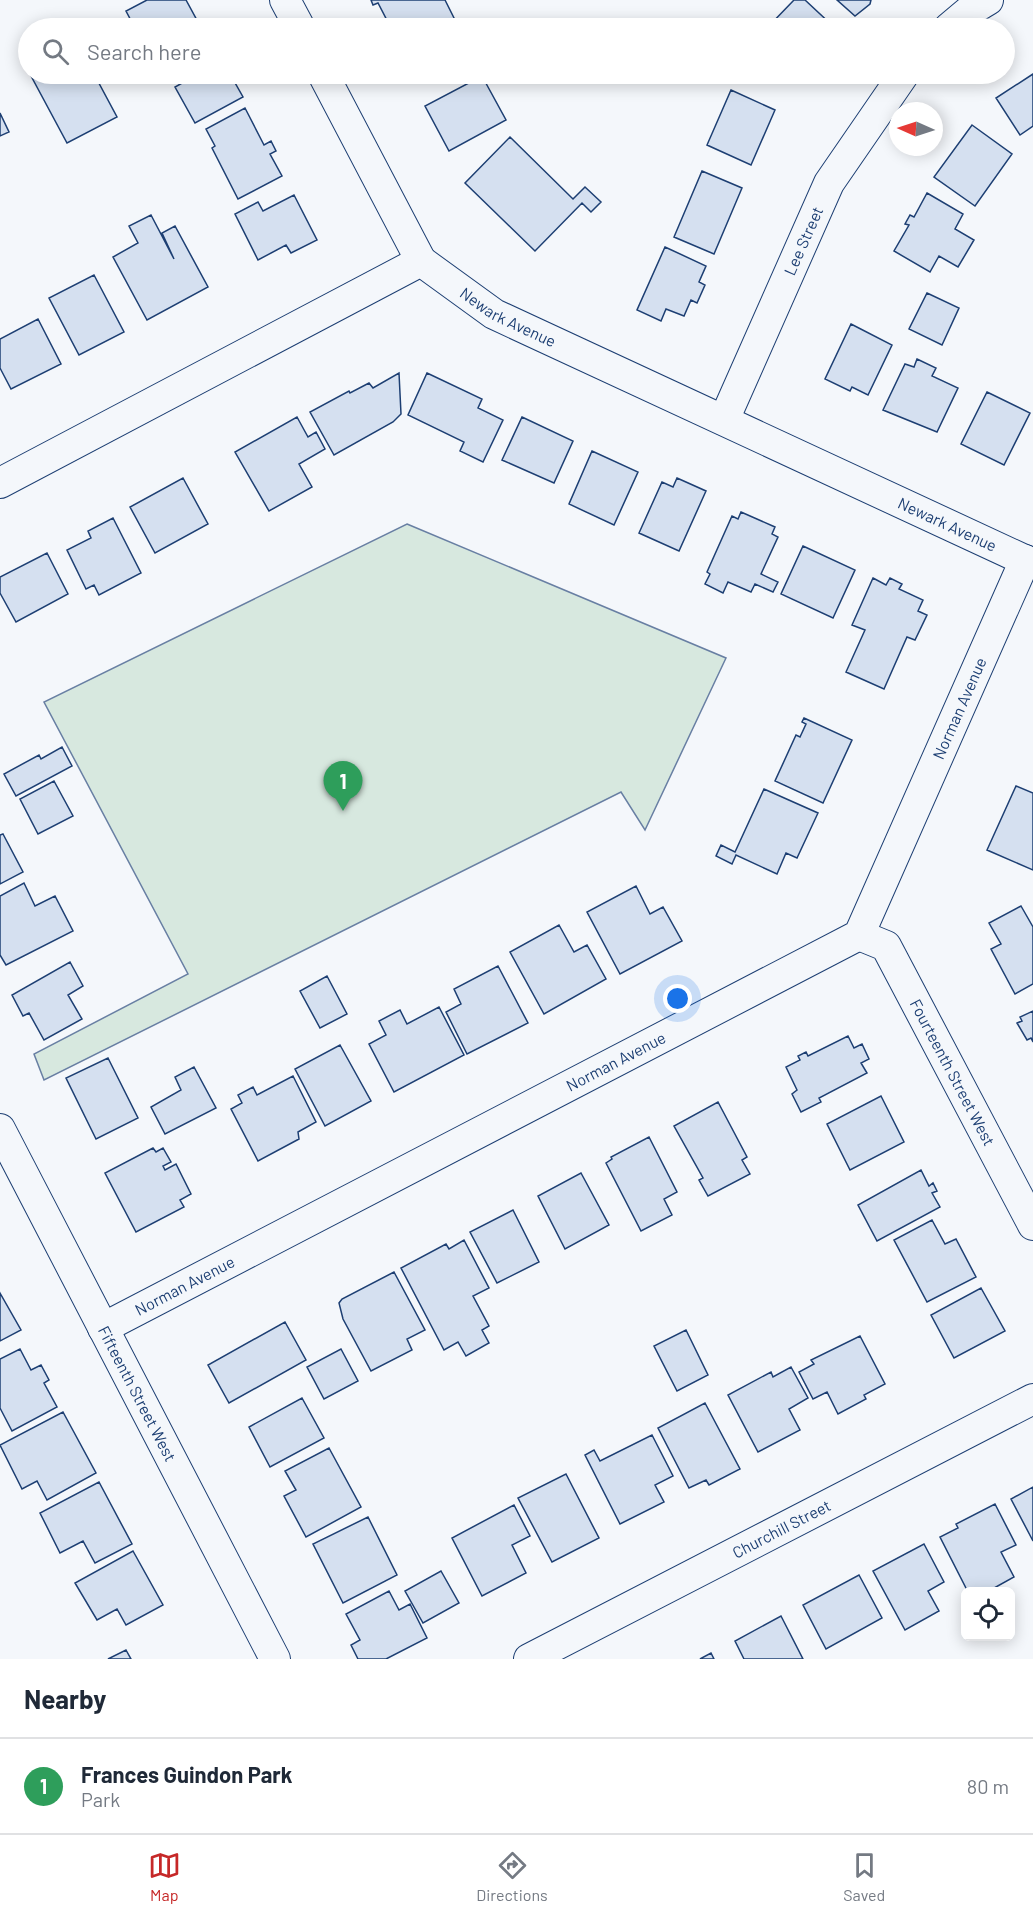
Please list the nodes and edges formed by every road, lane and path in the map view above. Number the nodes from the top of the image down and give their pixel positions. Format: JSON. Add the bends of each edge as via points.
{"nodes":[{"id":1,"x":285,"y":0,"type":"edge"},
{"id":2,"x":988,"y":0,"type":"edge"},
{"id":3,"x":295,"y":18,"type":"edge"},
{"id":4,"x":961,"y":18,"type":"edge"},
{"id":5,"x":328,"y":84,"type":"edge"},
{"id":6,"x":897,"y":84,"type":"edge"},
{"id":7,"x":422,"y":261,"type":"junction"},
{"id":8,"x":724,"y":420,"type":"junction"},
{"id":9,"x":0,"y":483,"type":"edge"},
{"id":10,"x":1029,"y":562,"type":"edge"},
{"id":11,"x":859,"y":935,"type":"junction"},
{"id":12,"x":0,"y":1129,"type":"edge"},
{"id":13,"x":1033,"y":1224,"type":"edge"},
{"id":14,"x":104,"y":1328,"type":"junction"},
{"id":15,"x":1033,"y":1399,"type":"edge"},
{"id":16,"x":275,"y":1659,"type":"edge"},
{"id":17,"x":529,"y":1659,"type":"edge"}],
"edges":[{"from":1,"to":3,"type":"street"},
{"from":2,"to":4,"type":"street"},
{"from":5,"to":7,"type":"street"},
{"from":6,"to":8,"type":"street","name":"Lee Street","via":[[829,183]]},
{"from":7,"to":8,"type":"street","name":"Newark Avenue","via":[[494,314]]},
{"from":7,"to":9,"type":"street"},
{"from":8,"to":10,"type":"street","name":"Newark Avenue"},
{"from":10,"to":11,"type":"street","name":"Norman Avenue"},
{"from":11,"to":13,"type":"street","name":"Fourteenth Street West","via":[[886,946]]},
{"from":11,"to":14,"type":"street","name":"Norman Avenue"},
{"from":12,"to":14,"type":"street","name":"Fifteenth Street West"},
{"from":14,"to":16,"type":"street","name":"Fifteenth Street West"},
{"from":15,"to":17,"type":"street","name":"Churchill Street"}]}
